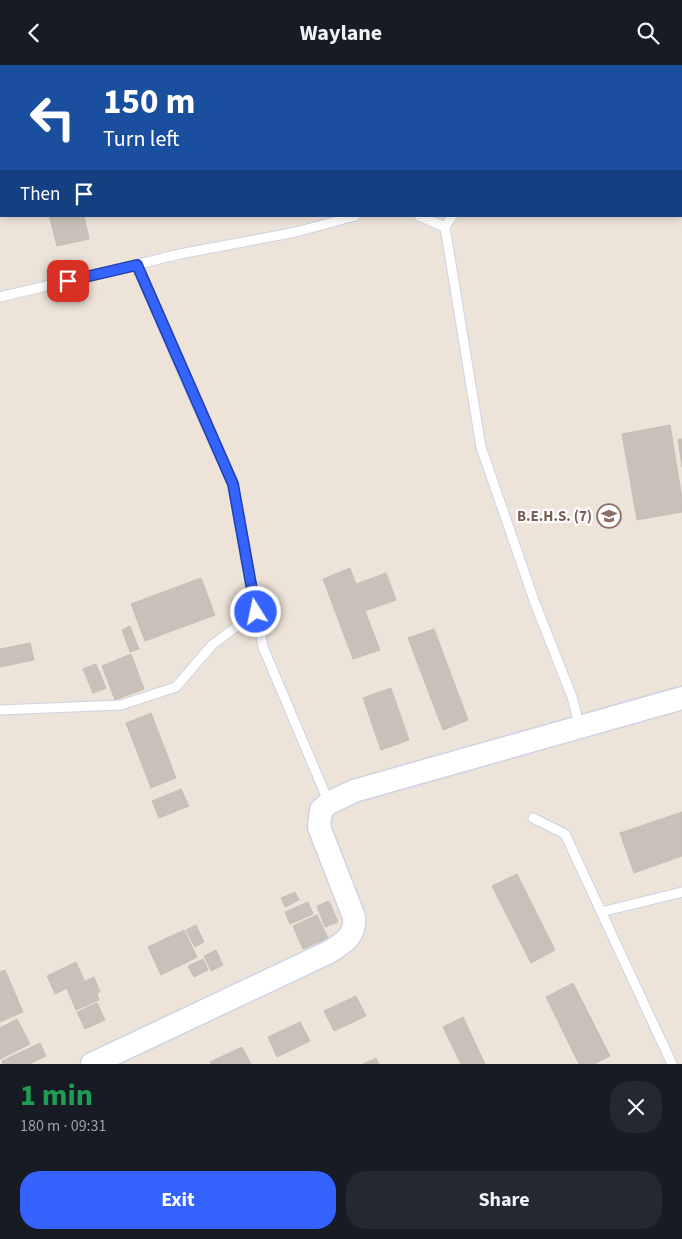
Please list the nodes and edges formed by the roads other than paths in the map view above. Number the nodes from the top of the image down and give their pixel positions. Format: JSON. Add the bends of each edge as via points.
{"nodes":[{"id":1,"x":351,"y":217,"type":"edge"},
{"id":2,"x":421,"y":217,"type":"edge"},
{"id":3,"x":451,"y":217,"type":"edge"},
{"id":4,"x":445,"y":227,"type":"junction"},
{"id":5,"x":137,"y":265,"type":"junction"},
{"id":6,"x":0,"y":297,"type":"edge"},
{"id":7,"x":256,"y":612,"type":"junction"},
{"id":8,"x":682,"y":698,"type":"edge"},
{"id":9,"x":0,"y":710,"type":"edge"},
{"id":10,"x":580,"y":727,"type":"junction"},
{"id":11,"x":329,"y":803,"type":"junction"},
{"id":12,"x":534,"y":818,"type":"dead end"},
{"id":13,"x":682,"y":892,"type":"edge"},
{"id":14,"x":601,"y":912,"type":"junction"},
{"id":15,"x":92,"y":1064,"type":"edge"},
{"id":16,"x":672,"y":1064,"type":"edge"}],
"edges":[{"from":1,"to":5,"type":"lane","via":[[296,232]]},
{"from":2,"to":4,"type":"lane"},
{"from":3,"to":4,"type":"lane"},
{"from":4,"to":10,"type":"lane","via":[[481,447]]},
{"from":5,"to":6,"type":"lane"},
{"from":5,"to":7,"type":"lane","via":[[233,484]]},
{"from":7,"to":9,"type":"lane","via":[[212,645],[176,687],[121,705]]},
{"from":7,"to":11,"type":"lane","via":[[263,647]]},
{"from":8,"to":10,"type":"street"},
{"from":10,"to":11,"type":"street","via":[[354,791]]},
{"from":11,"to":15,"type":"street","via":[[321,811],[319,827],[354,917],[355,928],[350,937],[327,953]]},
{"from":12,"to":14,"type":"lane","via":[[565,834]]},
{"from":13,"to":14,"type":"lane"},
{"from":14,"to":16,"type":"lane"}]}
